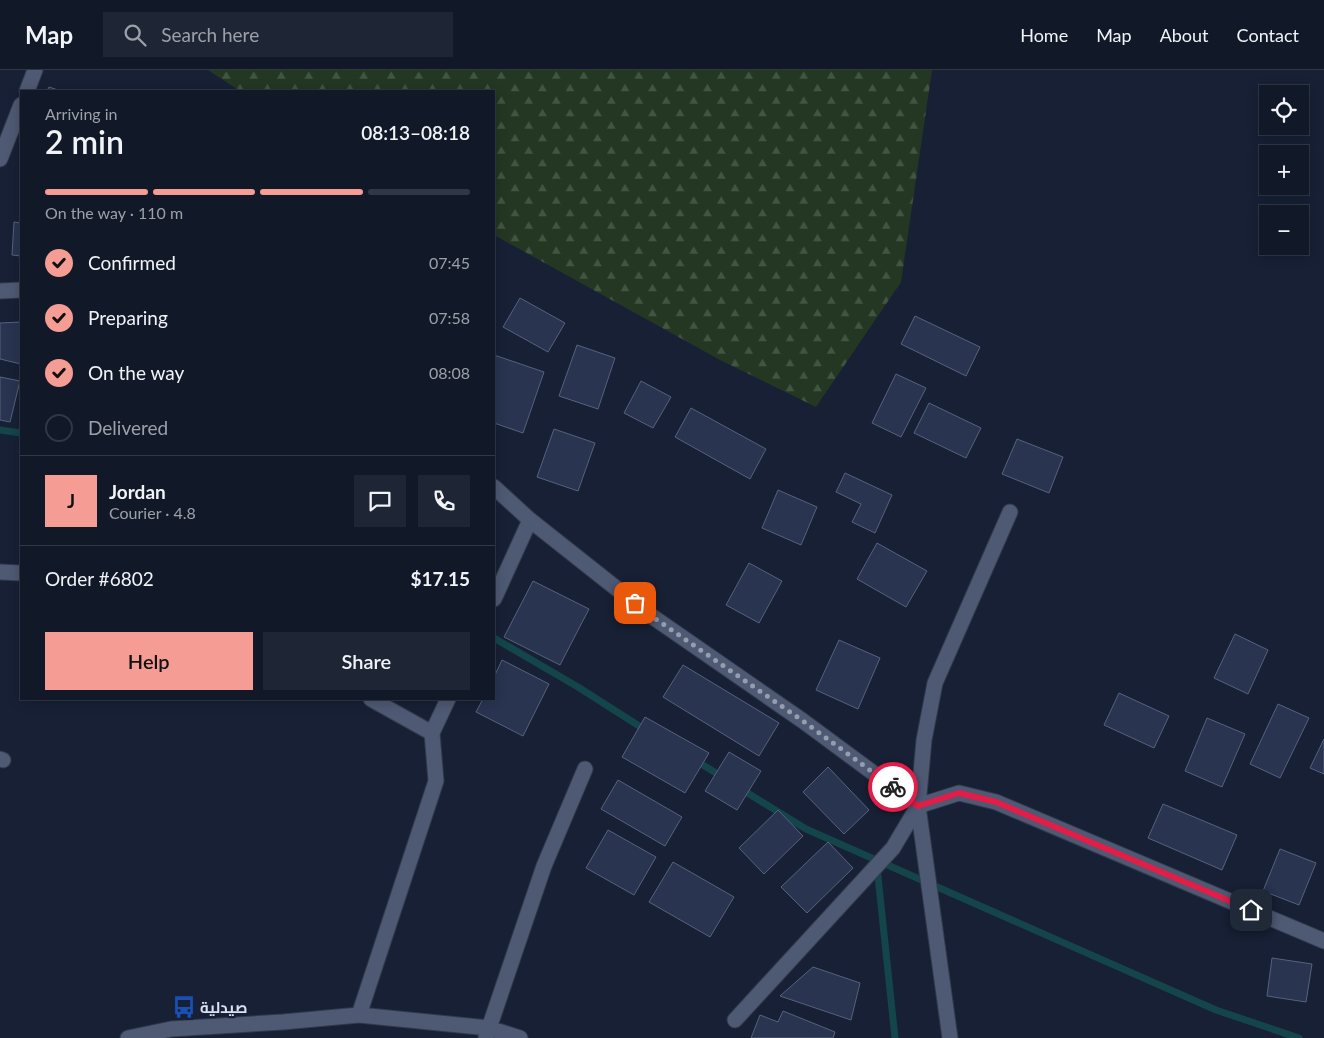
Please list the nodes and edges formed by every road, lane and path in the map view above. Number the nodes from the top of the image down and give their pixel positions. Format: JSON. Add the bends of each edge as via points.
{"nodes":[{"id":1,"x":35,"y":70,"type":"edge"},
{"id":2,"x":27,"y":90,"type":"edge"},
{"id":3,"x":20,"y":108,"type":"edge"},
{"id":4,"x":0,"y":159,"type":"edge"},
{"id":5,"x":20,"y":290,"type":"edge"},
{"id":6,"x":0,"y":291,"type":"edge"},
{"id":7,"x":495,"y":488,"type":"edge"},
{"id":8,"x":1010,"y":512,"type":"dead end"},
{"id":9,"x":530,"y":520,"type":"junction"},
{"id":10,"x":0,"y":572,"type":"edge"},
{"id":11,"x":20,"y":573,"type":"edge"},
{"id":12,"x":495,"y":598,"type":"edge"},
{"id":13,"x":374,"y":700,"type":"edge"},
{"id":14,"x":448,"y":700,"type":"edge"},
{"id":15,"x":432,"y":733,"type":"junction"},
{"id":16,"x":585,"y":769,"type":"dead end"},
{"id":17,"x":918,"y":806,"type":"junction"},
{"id":18,"x":1324,"y":941,"type":"edge"},
{"id":19,"x":359,"y":1015,"type":"junction"},
{"id":20,"x":735,"y":1020,"type":"dead end"},
{"id":21,"x":488,"y":1033,"type":"edge"},
{"id":22,"x":128,"y":1038,"type":"edge"},
{"id":23,"x":520,"y":1038,"type":"edge"},
{"id":24,"x":950,"y":1038,"type":"edge"}],
"edges":[{"from":1,"to":2,"type":"street"},
{"from":3,"to":4,"type":"street"},
{"from":5,"to":6,"type":"street"},
{"from":7,"to":9,"type":"street"},
{"from":8,"to":17,"type":"street","via":[[935,683],[924,740]]},
{"from":9,"to":12,"type":"street"},
{"from":9,"to":17,"type":"street","via":[[650,615]]},
{"from":10,"to":11,"type":"street"},
{"from":13,"to":15,"type":"street"},
{"from":14,"to":15,"type":"street"},
{"from":15,"to":19,"type":"street","via":[[436,781]]},
{"from":16,"to":21,"type":"street","via":[[544,866]]},
{"from":17,"to":18,"type":"street","via":[[959,793],[996,802]]},
{"from":17,"to":20,"type":"street","via":[[893,848]]},
{"from":17,"to":24,"type":"street"},
{"from":19,"to":21,"type":"street"},
{"from":19,"to":22,"type":"street","via":[[171,1029]]},
{"from":21,"to":23,"type":"street"}]}
